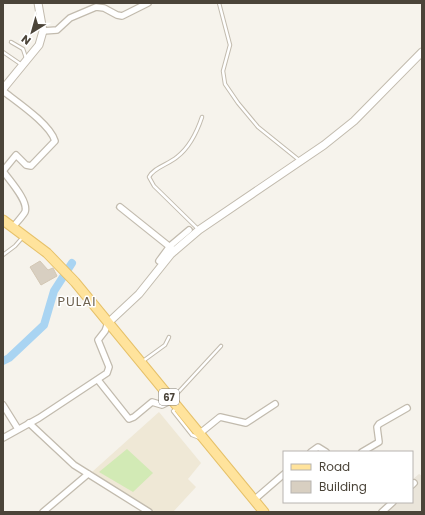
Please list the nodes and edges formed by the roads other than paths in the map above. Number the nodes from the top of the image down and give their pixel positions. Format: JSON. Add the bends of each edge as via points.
{"nodes":[{"id":1,"x":38,"y":3,"type":"edge"},
{"id":2,"x":148,"y":3,"type":"edge"},
{"id":3,"x":218,"y":3,"type":"edge"},
{"id":4,"x":42,"y":31,"type":"junction"},
{"id":5,"x":11,"y":42,"type":"dead end"},
{"id":6,"x":3,"y":52,"type":"edge"},
{"id":7,"x":422,"y":52,"type":"edge"},
{"id":8,"x":24,"y":63,"type":"junction"},
{"id":9,"x":3,"y":90,"type":"edge"},
{"id":10,"x":202,"y":117,"type":"dead end"},
{"id":11,"x":300,"y":161,"type":"junction"},
{"id":12,"x":3,"y":171,"type":"edge"},
{"id":13,"x":120,"y":207,"type":"dead end"},
{"id":14,"x":3,"y":220,"type":"edge"},
{"id":15,"x":13,"y":227,"type":"junction"},
{"id":16,"x":189,"y":230,"type":"dead end"},
{"id":17,"x":199,"y":230,"type":"junction"},
{"id":18,"x":24,"y":234,"type":"junction"},
{"id":19,"x":173,"y":249,"type":"junction"},
{"id":20,"x":3,"y":254,"type":"edge"},
{"id":21,"x":159,"y":261,"type":"dead end"},
{"id":22,"x":108,"y":323,"type":"junction"},
{"id":23,"x":169,"y":337,"type":"dead end"},
{"id":24,"x":221,"y":346,"type":"dead end"},
{"id":25,"x":141,"y":363,"type":"junction"},
{"id":26,"x":98,"y":380,"type":"junction"},
{"id":27,"x":172,"y":400,"type":"junction"},
{"id":28,"x":275,"y":404,"type":"dead end"},
{"id":29,"x":3,"y":405,"type":"edge"},
{"id":30,"x":406,"y":408,"type":"dead end"},
{"id":31,"x":29,"y":423,"type":"junction"},
{"id":32,"x":18,"y":429,"type":"junction"},
{"id":33,"x":200,"y":436,"type":"junction"},
{"id":34,"x":3,"y":438,"type":"edge"},
{"id":35,"x":312,"y":451,"type":"edge"},
{"id":36,"x":324,"y":451,"type":"edge"},
{"id":37,"x":364,"y":451,"type":"edge"},
{"id":38,"x":88,"y":474,"type":"junction"},
{"id":39,"x":283,"y":475,"type":"edge"},
{"id":40,"x":254,"y":500,"type":"junction"},
{"id":41,"x":392,"y":503,"type":"edge"},
{"id":42,"x":44,"y":512,"type":"edge"},
{"id":43,"x":149,"y":512,"type":"edge"},
{"id":44,"x":264,"y":512,"type":"edge"},
{"id":45,"x":383,"y":512,"type":"edge"}],
"edges":[{"from":1,"to":4,"type":"street"},
{"from":2,"to":4,"type":"street","via":[[122,16],[96,7],[70,18],[57,30]]},
{"from":3,"to":11,"type":"lane","via":[[230,45],[223,71],[225,84],[258,127]]},
{"from":4,"to":8,"type":"street","via":[[39,45]]},
{"from":5,"to":8,"type":"lane","via":[[23,49]]},
{"from":6,"to":8,"type":"lane"},
{"from":7,"to":11,"type":"street","via":[[354,121]]},
{"from":8,"to":9,"type":"street"},
{"from":9,"to":12,"type":"street","via":[[43,125],[55,141],[31,166],[26,165],[16,155]]},
{"from":10,"to":17,"type":"lane","via":[[196,132],[182,152],[153,172],[149,178]]},
{"from":11,"to":17,"type":"street"},
{"from":12,"to":15,"type":"street","via":[[26,206],[24,214]]},
{"from":13,"to":19,"type":"street"},
{"from":14,"to":15,"type":"main road","number":"67"},
{"from":15,"to":18,"type":"main road","number":"67"},
{"from":16,"to":19,"type":"street"},
{"from":17,"to":19,"type":"street"},
{"from":18,"to":20,"type":"lane","via":[[16,246]]},
{"from":18,"to":22,"type":"main road","number":"67","via":[[75,282]]},
{"from":19,"to":21,"type":"street"},
{"from":19,"to":22,"type":"street","via":[[139,294]]},
{"from":22,"to":25,"type":"main road","number":"67"},
{"from":22,"to":26,"type":"street","via":[[106,331],[98,340],[109,369],[106,375]]},
{"from":23,"to":25,"type":"lane","via":[[165,345]]},
{"from":24,"to":27,"type":"lane"},
{"from":25,"to":27,"type":"main road","number":"67"},
{"from":26,"to":27,"type":"street","via":[[129,419],[152,402],[162,405]]},
{"from":26,"to":31,"type":"street"},
{"from":27,"to":33,"type":"main road","number":"67"},
{"from":28,"to":33,"type":"street","via":[[246,422],[217,418]]},
{"from":29,"to":32,"type":"street"},
{"from":30,"to":37,"type":"street","via":[[379,424],[379,442]]},
{"from":31,"to":32,"type":"street"},
{"from":31,"to":38,"type":"street","via":[[65,458]]},
{"from":32,"to":34,"type":"street"},
{"from":33,"to":40,"type":"main road","number":"67"},
{"from":35,"to":36,"type":"street","via":[[318,447]]},
{"from":38,"to":42,"type":"street"},
{"from":38,"to":43,"type":"street"},
{"from":39,"to":40,"type":"street"},
{"from":40,"to":44,"type":"main road","number":"67"},
{"from":41,"to":45,"type":"street"}]}
